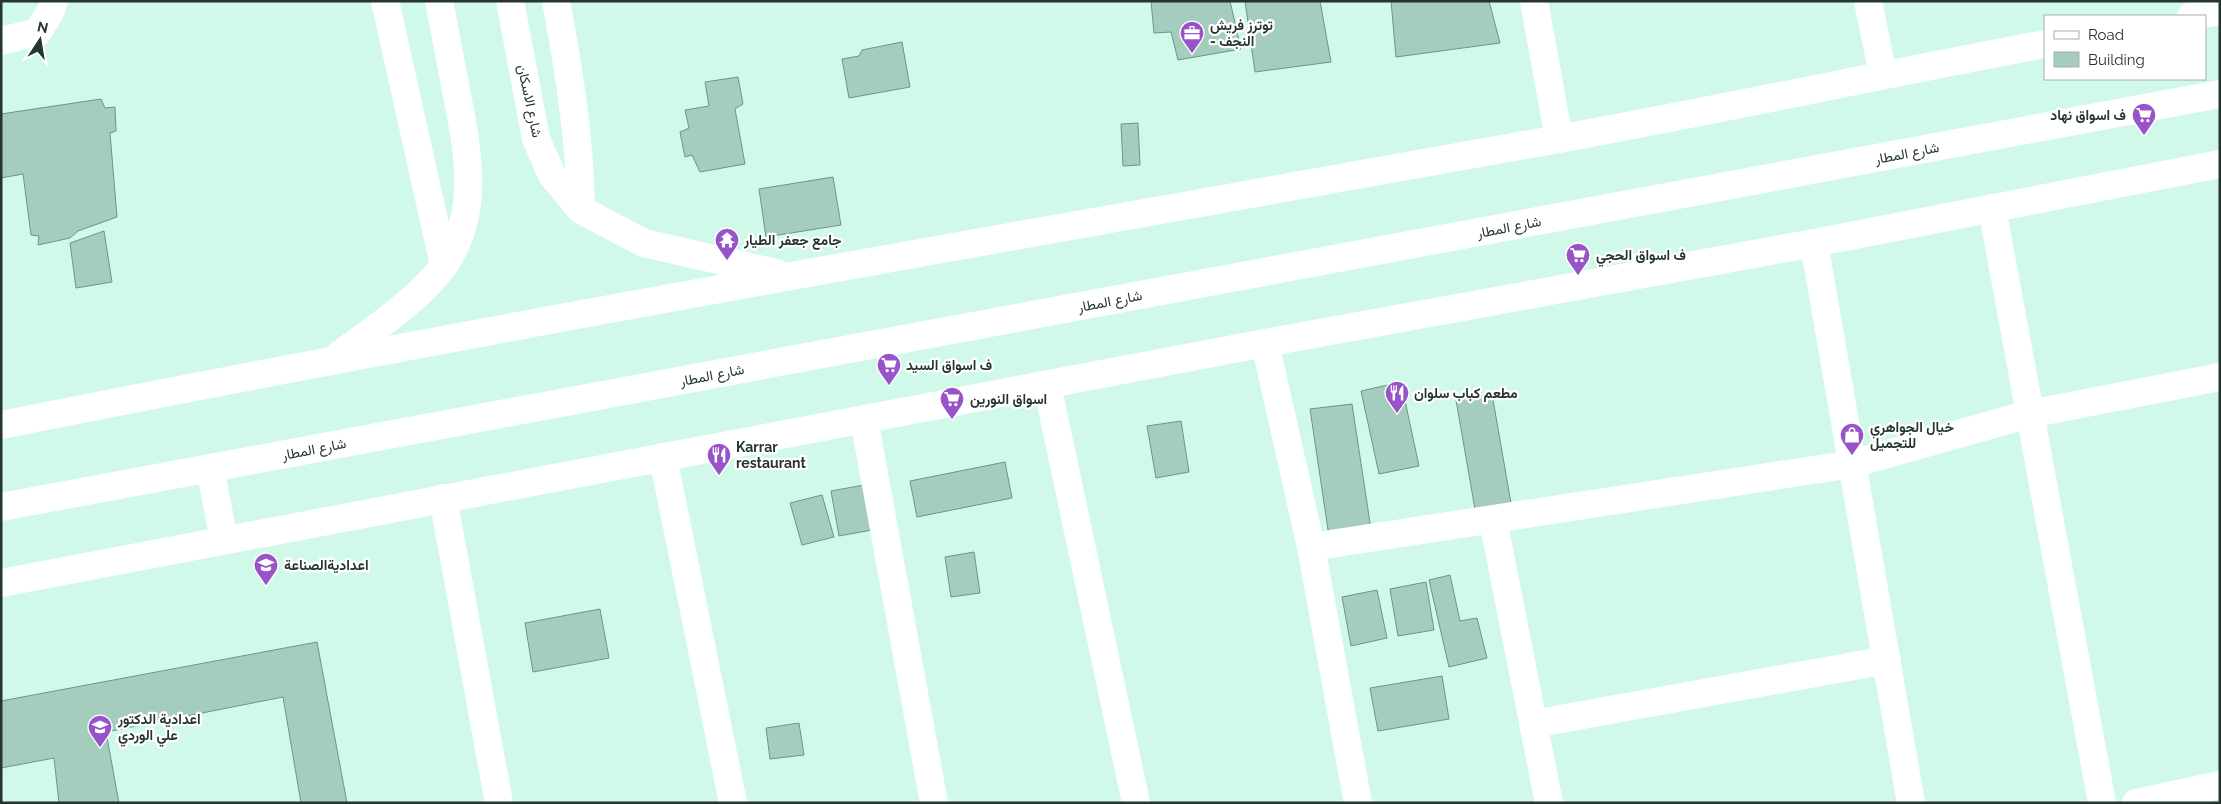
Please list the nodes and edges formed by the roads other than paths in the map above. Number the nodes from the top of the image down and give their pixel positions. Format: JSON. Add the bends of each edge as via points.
{"nodes":[{"id":1,"x":54,"y":1,"type":"edge"},
{"id":2,"x":385,"y":1,"type":"edge"},
{"id":3,"x":439,"y":1,"type":"edge"},
{"id":4,"x":510,"y":1,"type":"edge"},
{"id":5,"x":556,"y":1,"type":"edge"},
{"id":6,"x":1534,"y":1,"type":"edge"},
{"id":7,"x":1868,"y":1,"type":"edge"},
{"id":8,"x":2220,"y":11,"type":"edge"},
{"id":9,"x":2197,"y":15,"type":"edge"},
{"id":10,"x":1,"y":41,"type":"edge"},
{"id":11,"x":2044,"y":44,"type":"edge"},
{"id":12,"x":1883,"y":75,"type":"junction"},
{"id":13,"x":2220,"y":94,"type":"edge"},
{"id":14,"x":1559,"y":138,"type":"junction"},
{"id":15,"x":2220,"y":164,"type":"edge"},
{"id":16,"x":1992,"y":208,"type":"junction"},
{"id":17,"x":581,"y":210,"type":"junction"},
{"id":18,"x":1814,"y":243,"type":"junction"},
{"id":19,"x":444,"y":265,"type":"junction"},
{"id":20,"x":787,"y":275,"type":"junction"},
{"id":21,"x":1265,"y":343,"type":"junction"},
{"id":22,"x":335,"y":358,"type":"junction"},
{"id":23,"x":2220,"y":377,"type":"edge"},
{"id":24,"x":1047,"y":385,"type":"junction"},
{"id":25,"x":2029,"y":414,"type":"junction"},
{"id":26,"x":864,"y":419,"type":"junction"},
{"id":27,"x":1,"y":425,"type":"edge"},
{"id":28,"x":663,"y":457,"type":"junction"},
{"id":29,"x":1852,"y":464,"type":"junction"},
{"id":30,"x":210,"y":468,"type":"junction"},
{"id":31,"x":443,"y":498,"type":"junction"},
{"id":32,"x":1,"y":507,"type":"edge"},
{"id":33,"x":1493,"y":520,"type":"junction"},
{"id":34,"x":224,"y":540,"type":"junction"},
{"id":35,"x":1311,"y":547,"type":"junction"},
{"id":36,"x":1,"y":583,"type":"edge"},
{"id":37,"x":1886,"y":660,"type":"junction"},
{"id":38,"x":1533,"y":724,"type":"junction"},
{"id":39,"x":2220,"y":786,"type":"edge"},
{"id":40,"x":499,"y":803,"type":"edge"},
{"id":41,"x":733,"y":803,"type":"edge"},
{"id":42,"x":934,"y":803,"type":"edge"},
{"id":43,"x":1136,"y":803,"type":"edge"},
{"id":44,"x":1358,"y":803,"type":"edge"},
{"id":45,"x":1548,"y":803,"type":"edge"},
{"id":46,"x":1911,"y":803,"type":"edge"},
{"id":47,"x":2102,"y":803,"type":"edge"},
{"id":48,"x":2136,"y":803,"type":"edge"}],
"edges":[{"from":1,"to":10,"type":"street","via":[[38,32]]},
{"from":2,"to":19,"type":"street"},
{"from":3,"to":19,"type":"street","via":[[468,154],[469,201],[461,235]]},
{"from":4,"to":17,"type":"street","name":"شارع الاسكان","via":[[536,139],[552,175]]},
{"from":5,"to":17,"type":"street","via":[[575,111]]},
{"from":6,"to":14,"type":"street"},
{"from":7,"to":12,"type":"street"},
{"from":8,"to":9,"type":"street"},
{"from":11,"to":12,"type":"street"},
{"from":12,"to":14,"type":"street"},
{"from":13,"to":30,"type":"street","name":"شارع المطار"},
{"from":14,"to":20,"type":"street"},
{"from":15,"to":16,"type":"street"},
{"from":16,"to":18,"type":"street"},
{"from":16,"to":25,"type":"street"},
{"from":17,"to":20,"type":"street","name":"شارع الاسكان","via":[[644,243]]},
{"from":18,"to":21,"type":"street"},
{"from":18,"to":29,"type":"street"},
{"from":19,"to":22,"type":"street","via":[[407,304]]},
{"from":20,"to":22,"type":"street"},
{"from":21,"to":24,"type":"street"},
{"from":21,"to":35,"type":"street"},
{"from":22,"to":27,"type":"street"},
{"from":23,"to":25,"type":"street"},
{"from":24,"to":26,"type":"street"},
{"from":24,"to":43,"type":"street"},
{"from":25,"to":29,"type":"street"},
{"from":25,"to":47,"type":"street"},
{"from":26,"to":28,"type":"street"},
{"from":26,"to":42,"type":"street"},
{"from":28,"to":31,"type":"street"},
{"from":28,"to":41,"type":"street"},
{"from":29,"to":33,"type":"street"},
{"from":29,"to":37,"type":"street"},
{"from":30,"to":32,"type":"street","name":"شارع المطار"},
{"from":30,"to":34,"type":"street"},
{"from":31,"to":34,"type":"street"},
{"from":31,"to":40,"type":"street"},
{"from":33,"to":35,"type":"street"},
{"from":33,"to":38,"type":"street"},
{"from":34,"to":36,"type":"street"},
{"from":35,"to":44,"type":"street"},
{"from":37,"to":38,"type":"street"},
{"from":37,"to":46,"type":"street"},
{"from":38,"to":45,"type":"street"},
{"from":39,"to":48,"type":"street"}]}
